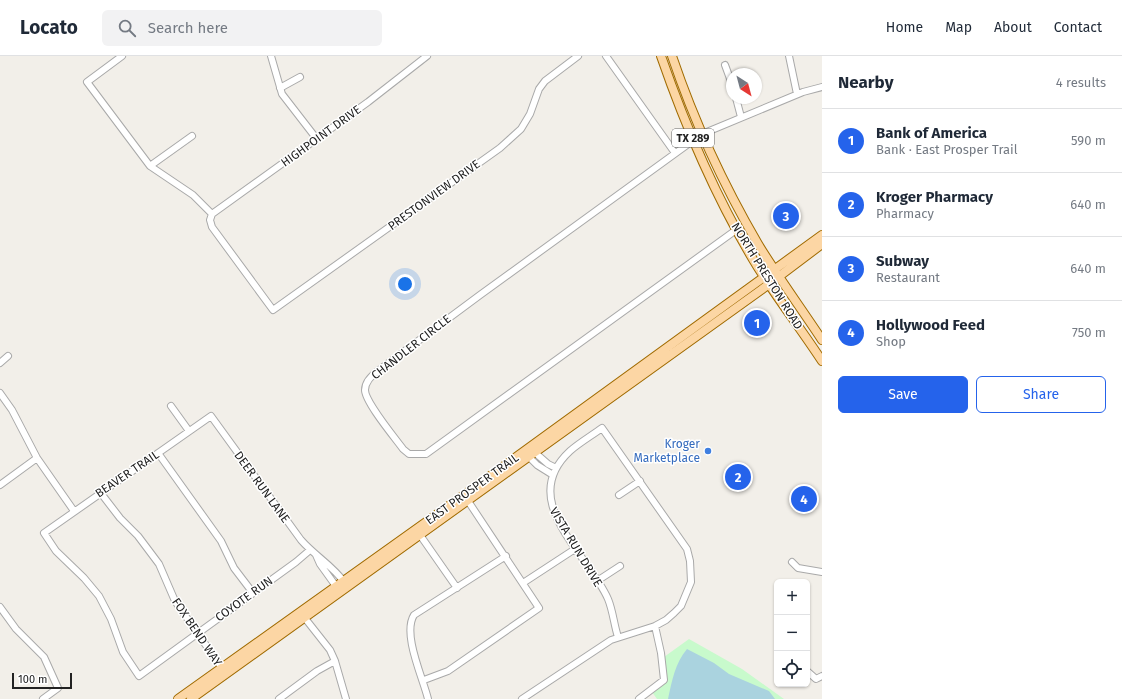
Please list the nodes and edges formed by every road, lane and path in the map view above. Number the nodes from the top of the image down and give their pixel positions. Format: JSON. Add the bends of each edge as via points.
{"nodes":[{"id":1,"x":122,"y":56,"type":"edge"},
{"id":2,"x":271,"y":56,"type":"edge"},
{"id":3,"x":428,"y":56,"type":"edge"},
{"id":4,"x":578,"y":56,"type":"edge"},
{"id":5,"x":606,"y":56,"type":"edge"},
{"id":6,"x":661,"y":56,"type":"edge"},
{"id":7,"x":672,"y":56,"type":"edge"},
{"id":8,"x":789,"y":56,"type":"edge"},
{"id":9,"x":725,"y":64,"type":"dead end"},
{"id":10,"x":726,"y":68,"type":"edge"},
{"id":11,"x":300,"y":76,"type":"dead end"},
{"id":12,"x":822,"y":87,"type":"edge"},
{"id":13,"x":280,"y":88,"type":"junction"},
{"id":14,"x":796,"y":94,"type":"junction"},
{"id":15,"x":738,"y":104,"type":"edge"},
{"id":16,"x":741,"y":117,"type":"junction"},
{"id":17,"x":702,"y":134,"type":"junction"},
{"id":18,"x":192,"y":136,"type":"dead end"},
{"id":19,"x":316,"y":138,"type":"junction"},
{"id":20,"x":694,"y":140,"type":"junction"},
{"id":21,"x":675,"y":154,"type":"junction"},
{"id":22,"x":150,"y":166,"type":"junction"},
{"id":23,"x":212,"y":214,"type":"junction"},
{"id":24,"x":736,"y":230,"type":"junction"},
{"id":25,"x":822,"y":235,"type":"edge"},
{"id":26,"x":822,"y":244,"type":"edge"},
{"id":27,"x":777,"y":273,"type":"junction"},
{"id":28,"x":767,"y":280,"type":"junction"},
{"id":29,"x":822,"y":340,"type":"edge"},
{"id":30,"x":8,"y":356,"type":"dead end"},
{"id":31,"x":822,"y":361,"type":"edge"},
{"id":32,"x":0,"y":363,"type":"edge"},
{"id":33,"x":0,"y":393,"type":"edge"},
{"id":34,"x":171,"y":406,"type":"dead end"},
{"id":35,"x":211,"y":416,"type":"joint"},
{"id":36,"x":189,"y":431,"type":"junction"},
{"id":37,"x":529,"y":452,"type":"junction"},
{"id":38,"x":158,"y":453,"type":"junction"},
{"id":39,"x":37,"y":458,"type":"junction"},
{"id":40,"x":556,"y":468,"type":"junction"},
{"id":41,"x":553,"y":475,"type":"junction"},
{"id":42,"x":640,"y":481,"type":"junction"},
{"id":43,"x":0,"y":485,"type":"edge"},
{"id":44,"x":100,"y":492,"type":"junction"},
{"id":45,"x":619,"y":495,"type":"dead end"},
{"id":46,"x":466,"y":498,"type":"junction"},
{"id":47,"x":74,"y":511,"type":"junction"},
{"id":48,"x":420,"y":535,"type":"junction"},
{"id":49,"x":575,"y":549,"type":"junction"},
{"id":50,"x":310,"y":550,"type":"junction"},
{"id":51,"x":506,"y":556,"type":"junction"},
{"id":52,"x":792,"y":562,"type":"dead end"},
{"id":53,"x":620,"y":566,"type":"dead end"},
{"id":54,"x":822,"y":572,"type":"edge"},
{"id":55,"x":597,"y":581,"type":"junction"},
{"id":56,"x":523,"y":583,"type":"junction"},
{"id":57,"x":341,"y":586,"type":"junction"},
{"id":58,"x":457,"y":588,"type":"junction"},
{"id":59,"x":253,"y":593,"type":"junction"},
{"id":60,"x":0,"y":606,"type":"edge"},
{"id":61,"x":304,"y":617,"type":"junction"},
{"id":62,"x":654,"y":626,"type":"junction"},
{"id":63,"x":197,"y":634,"type":"junction"},
{"id":64,"x":618,"y":637,"type":"junction"},
{"id":65,"x":335,"y":661,"type":"junction"},
{"id":66,"x":221,"y":667,"type":"junction"},
{"id":67,"x":226,"y":674,"type":"junction"},
{"id":68,"x":810,"y":674,"type":"edge"},
{"id":69,"x":139,"y":676,"type":"joint"},
{"id":70,"x":822,"y":676,"type":"edge"},
{"id":71,"x":424,"y":680,"type":"junction"},
{"id":72,"x":43,"y":699,"type":"edge"},
{"id":73,"x":178,"y":699,"type":"edge"},
{"id":74,"x":191,"y":699,"type":"edge"},
{"id":75,"x":279,"y":699,"type":"edge"},
{"id":76,"x":346,"y":699,"type":"edge"},
{"id":77,"x":428,"y":699,"type":"edge"},
{"id":78,"x":522,"y":699,"type":"edge"},
{"id":79,"x":639,"y":699,"type":"edge"}],
"edges":[{"from":1,"to":22,"type":"street","via":[[87,82]]},
{"from":2,"to":13,"type":"street"},
{"from":3,"to":19,"type":"street","name":"HIGHPOINT DRIVE"},
{"from":4,"to":23,"type":"street","name":"PRESTONVIEW DRIVE","via":[[545,81],[521,129],[500,148],[273,310],[212,227]]},
{"from":5,"to":21,"type":"street"},
{"from":6,"to":20,"type":"main road","name":"NORTH PRESTON ROAD","number":"TX 289"},
{"from":7,"to":17,"type":"main road","name":"NORTH PRESTON ROAD","number":"TX 289"},
{"from":8,"to":14,"type":"street"},
{"from":9,"to":10,"type":"street"},
{"from":11,"to":13,"type":"street"},
{"from":12,"to":14,"type":"street","name":"CHANDLER CIRCLE"},
{"from":13,"to":19,"type":"street"},
{"from":14,"to":16,"type":"street","name":"CHANDLER CIRCLE"},
{"from":15,"to":16,"type":"street"},
{"from":16,"to":17,"type":"street","name":"CHANDLER CIRCLE"},
{"from":17,"to":20,"type":"street","name":"CHANDLER CIRCLE"},
{"from":17,"to":27,"type":"main road","name":"NORTH PRESTON ROAD","number":"TX 289","via":[[741,213]]},
{"from":18,"to":22,"type":"street"},
{"from":19,"to":23,"type":"street","name":"HIGHPOINT DRIVE"},
{"from":20,"to":21,"type":"street","name":"CHANDLER CIRCLE"},
{"from":20,"to":24,"type":"main road","name":"NORTH PRESTON ROAD","number":"TX 289"},
{"from":21,"to":24,"type":"street","name":"CHANDLER CIRCLE","via":[[371,376],[365,388],[367,400],[403,449],[416,456],[426,454]]},
{"from":22,"to":23,"type":"street","via":[[193,195]]},
{"from":24,"to":28,"type":"main road","name":"NORTH PRESTON ROAD","number":"TX 289"},
{"from":25,"to":27,"type":"main road"},
{"from":26,"to":27,"type":"main road"},
{"from":27,"to":28,"type":"main road","name":"EAST PROSPER TRAIL"},
{"from":27,"to":29,"type":"main road","name":"NORTH PRESTON ROAD","number":"TX 289"},
{"from":28,"to":31,"type":"main road","name":"NORTH PRESTON ROAD","number":"TX 289"},
{"from":28,"to":37,"type":"main road","name":"EAST PROSPER TRAIL"},
{"from":30,"to":32,"type":"street"},
{"from":33,"to":39,"type":"street","via":[[12,410]]},
{"from":34,"to":36,"type":"street"},
{"from":35,"to":36,"type":"street","name":"BEAVER TRAIL"},
{"from":35,"to":50,"type":"street","name":"DEER RUN LANE","via":[[291,528]]},
{"from":36,"to":38,"type":"street","name":"BEAVER TRAIL"},
{"from":37,"to":40,"type":"street"},
{"from":37,"to":41,"type":"street","via":[[544,470]]},
{"from":37,"to":46,"type":"main road","name":"EAST PROSPER TRAIL"},
{"from":38,"to":44,"type":"street","name":"BEAVER TRAIL"},
{"from":38,"to":59,"type":"street","via":[[222,541],[234,568]]},
{"from":39,"to":43,"type":"street"},
{"from":39,"to":47,"type":"street"},
{"from":40,"to":41,"type":"street","name":"VISTA RUN DRIVE"},
{"from":40,"to":42,"type":"street","name":"VISTA RUN DRIVE","via":[[570,451],[602,428]]},
{"from":41,"to":49,"type":"street","name":"VISTA RUN DRIVE","via":[[549,490],[550,505]]},
{"from":42,"to":45,"type":"street"},
{"from":42,"to":62,"type":"street","via":[[687,549],[690,561],[691,582],[681,606],[666,620]]},
{"from":44,"to":47,"type":"street","name":"BEAVER TRAIL"},
{"from":44,"to":63,"type":"street","name":"FOX BEND WAY","via":[[159,564],[175,601]]},
{"from":46,"to":48,"type":"main road","name":"EAST PROSPER TRAIL"},
{"from":46,"to":51,"type":"street"},
{"from":46,"to":57,"type":"main road","name":"EAST PROSPER TRAIL"},
{"from":47,"to":69,"type":"street","name":"BEAVER TRAIL","via":[[44,533],[56,551],[84,578],[98,596],[111,619],[123,652]]},
{"from":48,"to":57,"type":"main road","name":"EAST PROSPER TRAIL"},
{"from":48,"to":58,"type":"street"},
{"from":49,"to":55,"type":"street","name":"VISTA RUN DRIVE"},
{"from":49,"to":56,"type":"street"},
{"from":50,"to":57,"type":"street","name":"DEER RUN LANE","via":[[329,564]]},
{"from":50,"to":59,"type":"street","name":"COYOTE RUN"},
{"from":51,"to":56,"type":"street"},
{"from":51,"to":58,"type":"street"},
{"from":52,"to":54,"type":"street","via":[[798,568]]},
{"from":53,"to":55,"type":"street"},
{"from":55,"to":64,"type":"street","name":"VISTA RUN DRIVE","via":[[608,599]]},
{"from":56,"to":71,"type":"street","via":[[539,608],[448,671]]},
{"from":57,"to":61,"type":"main road","name":"EAST PROSPER TRAIL"},
{"from":57,"to":66,"type":"main road","name":"EAST PROSPER TRAIL"},
{"from":58,"to":71,"type":"street","via":[[414,615],[410,622],[411,642]]},
{"from":59,"to":63,"type":"street","name":"COYOTE RUN"},
{"from":60,"to":72,"type":"street","via":[[16,629],[44,657],[58,688]]},
{"from":61,"to":65,"type":"street","via":[[330,650]]},
{"from":61,"to":67,"type":"main road","name":"EAST PROSPER TRAIL"},
{"from":62,"to":64,"type":"street"},
{"from":62,"to":79,"type":"street","via":[[664,680]]},
{"from":63,"to":66,"type":"street","name":"FOX BEND WAY"},
{"from":63,"to":69,"type":"street","name":"COYOTE RUN"},
{"from":64,"to":78,"type":"street"},
{"from":65,"to":75,"type":"street"},
{"from":65,"to":76,"type":"street"},
{"from":66,"to":67,"type":"street","name":"FOX BEND WAY"},
{"from":66,"to":73,"type":"main road","name":"EAST PROSPER TRAIL"},
{"from":67,"to":74,"type":"main road","name":"EAST PROSPER TRAIL"},
{"from":68,"to":70,"type":"street","via":[[816,679]]},
{"from":71,"to":77,"type":"street"}]}
